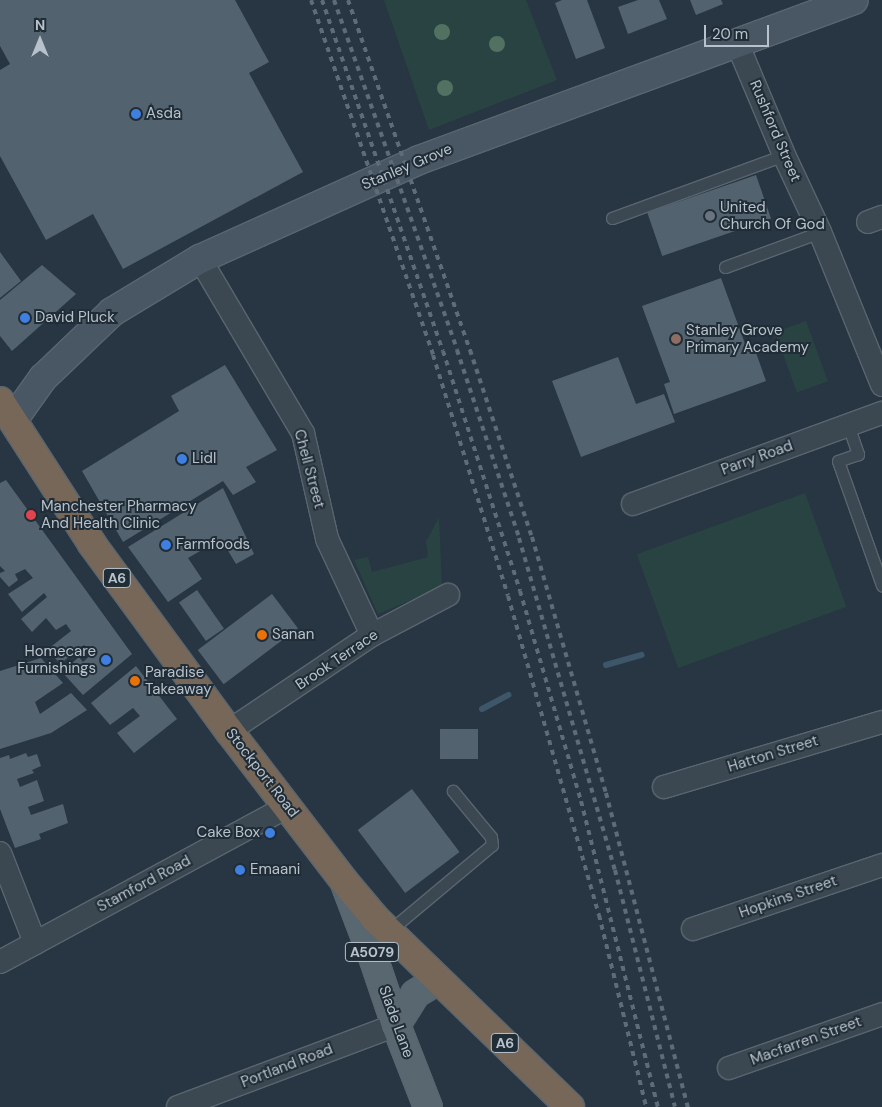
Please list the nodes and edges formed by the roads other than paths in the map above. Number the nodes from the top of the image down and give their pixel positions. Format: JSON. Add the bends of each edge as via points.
{"nodes":[{"id":1,"x":853,"y":0,"type":"edge"},
{"id":2,"x":737,"y":43,"type":"junction"},
{"id":3,"x":784,"y":155,"type":"junction"},
{"id":4,"x":612,"y":218,"type":"dead end"},
{"id":5,"x":820,"y":232,"type":"junction"},
{"id":6,"x":200,"y":259,"type":"junction"},
{"id":7,"x":725,"y":267,"type":"dead end"},
{"id":8,"x":882,"y":385,"type":"edge"},
{"id":9,"x":882,"y":413,"type":"edge"},
{"id":10,"x":4,"y":417,"type":"edge"},
{"id":11,"x":848,"y":425,"type":"junction"},
{"id":12,"x":633,"y":504,"type":"dead end"},
{"id":13,"x":882,"y":585,"type":"edge"},
{"id":14,"x":448,"y":595,"type":"dead end"},
{"id":15,"x":372,"y":635,"type":"junction"},
{"id":16,"x":882,"y":722,"type":"edge"},
{"id":17,"x":229,"y":731,"type":"junction"},
{"id":18,"x":664,"y":787,"type":"dead end"},
{"id":19,"x":453,"y":791,"type":"dead end"},
{"id":20,"x":289,"y":806,"type":"junction"},
{"id":21,"x":0,"y":853,"type":"edge"},
{"id":22,"x":882,"y":865,"type":"edge"},
{"id":23,"x":693,"y":928,"type":"dead end"},
{"id":24,"x":379,"y":938,"type":"junction"},
{"id":25,"x":35,"y":943,"type":"junction"},
{"id":26,"x":0,"y":962,"type":"edge"},
{"id":27,"x":438,"y":980,"type":"junction"},
{"id":28,"x":882,"y":1014,"type":"edge"},
{"id":29,"x":396,"y":1025,"type":"junction"},
{"id":30,"x":729,"y":1068,"type":"dead end"},
{"id":31,"x":178,"y":1107,"type":"edge"},
{"id":32,"x":428,"y":1107,"type":"edge"},
{"id":33,"x":570,"y":1107,"type":"edge"}],
"edges":[{"from":1,"to":2,"type":"street","name":"Stanley Grove"},
{"from":2,"to":3,"type":"street","name":"Rushford Street"},
{"from":2,"to":6,"type":"street","name":"Stanley Grove","via":[[419,160]]},
{"from":3,"to":4,"type":"lane"},
{"from":3,"to":5,"type":"street","name":"Rushford Street"},
{"from":5,"to":7,"type":"lane"},
{"from":5,"to":8,"type":"street","name":"Rushford Street"},
{"from":6,"to":10,"type":"street","name":"Stanley Grove","via":[[112,312]]},
{"from":6,"to":15,"type":"street","name":"Chell Street","via":[[303,433],[327,539]]},
{"from":9,"to":11,"type":"street","name":"Parry Road"},
{"from":10,"to":17,"type":"highway","name":"Stockport Road","number":"A6"},
{"from":11,"to":12,"type":"street","name":"Parry Road"},
{"from":11,"to":13,"type":"lane","via":[[858,454],[838,461]]},
{"from":14,"to":15,"type":"street","name":"Brook Terrace"},
{"from":15,"to":17,"type":"street","name":"Brook Terrace"},
{"from":16,"to":18,"type":"street","name":"Hatton Street"},
{"from":17,"to":20,"type":"highway","name":"Stockport Road","number":"A6"},
{"from":19,"to":24,"type":"lane","via":[[491,837],[492,845]]},
{"from":20,"to":24,"type":"highway","name":"Stockport Road","number":"A6","via":[[344,881]]},
{"from":20,"to":25,"type":"street","name":"Stamford Road"},
{"from":21,"to":25,"type":"street"},
{"from":22,"to":23,"type":"street","name":"Hopkins Street"},
{"from":24,"to":27,"type":"highway","name":"Stockport Road","number":"A6","via":[[416,956]]},
{"from":24,"to":29,"type":"main road","name":"Slade Lane","number":"A5079"},
{"from":25,"to":26,"type":"street","name":"Stamford Road"},
{"from":27,"to":29,"type":"main road","via":[[415,994]]},
{"from":27,"to":33,"type":"highway","name":"Stockport Road","number":"A6"},
{"from":28,"to":30,"type":"street","name":"Macfarren Street"},
{"from":29,"to":31,"type":"street","name":"Portland Road"},
{"from":29,"to":32,"type":"main road","name":"Slade Lane","number":"A5079"}]}
